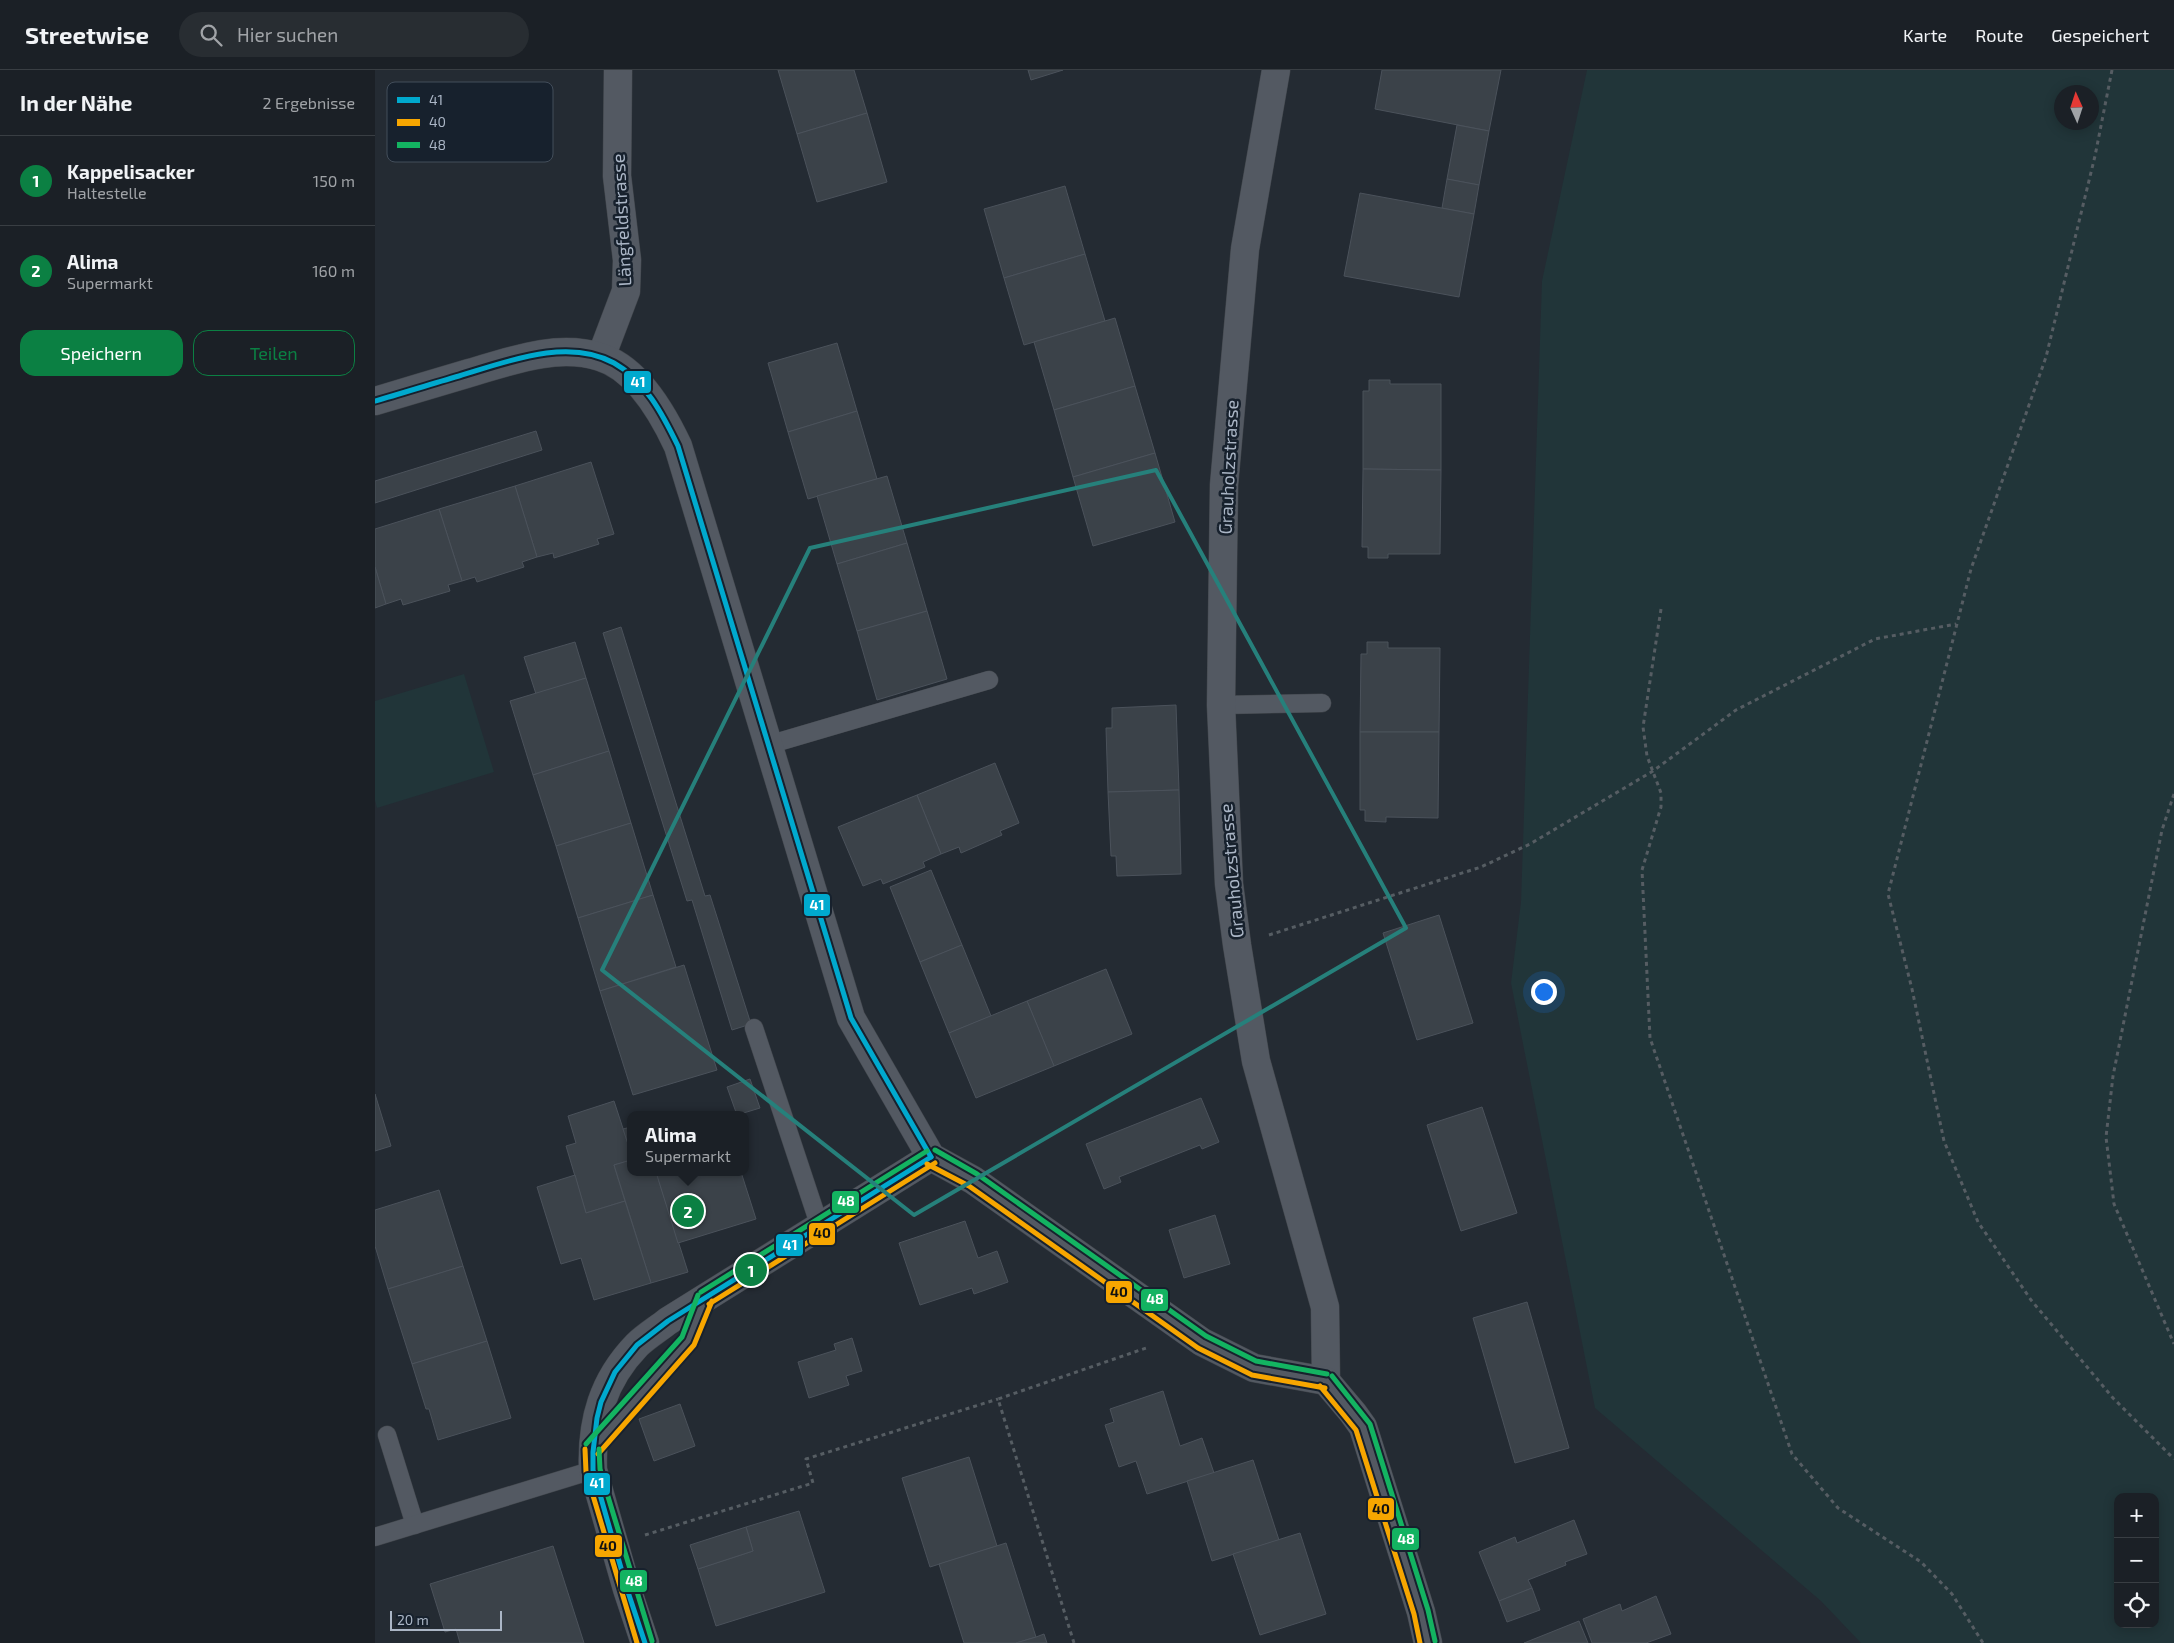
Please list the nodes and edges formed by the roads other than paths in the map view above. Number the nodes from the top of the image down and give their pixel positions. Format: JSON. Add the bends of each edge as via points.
{"nodes":[{"id":1,"x":618,"y":70,"type":"edge"},
{"id":2,"x":1276,"y":70,"type":"edge"},
{"id":3,"x":601,"y":357,"type":"junction"},
{"id":4,"x":375,"y":401,"type":"edge"},
{"id":5,"x":989,"y":680,"type":"dead end"},
{"id":6,"x":1322,"y":703,"type":"dead end"},
{"id":7,"x":1221,"y":705,"type":"junction"},
{"id":8,"x":768,"y":745,"type":"junction"},
{"id":9,"x":754,"y":1028,"type":"dead end"},
{"id":10,"x":931,"y":1157,"type":"junction"},
{"id":11,"x":819,"y":1226,"type":"junction"},
{"id":12,"x":705,"y":1298,"type":"junction"},
{"id":13,"x":1326,"y":1381,"type":"junction"},
{"id":14,"x":387,"y":1435,"type":"dead end"},
{"id":15,"x":593,"y":1459,"type":"junction"},
{"id":16,"x":415,"y":1525,"type":"junction"},
{"id":17,"x":375,"y":1537,"type":"edge"},
{"id":18,"x":645,"y":1643,"type":"edge"},
{"id":19,"x":1428,"y":1643,"type":"edge"}],
"edges":[{"from":1,"to":3,"type":"street","name":"Längfeldstrasse","via":[[617,176],[627,260],[626,291]]},
{"from":2,"to":7,"type":"street","name":"Grauholzstrasse","via":[[1245,249],[1224,485]]},
{"from":3,"to":4,"type":"street","via":[[578,353],[529,356]]},
{"from":3,"to":8,"type":"street","via":[[618,366],[651,397],[678,446]]},
{"from":5,"to":8,"type":"lane"},
{"from":6,"to":7,"type":"lane"},
{"from":7,"to":13,"type":"street","name":"Grauholzstrasse","via":[[1229,884],[1237,945],[1256,1062],[1325,1307]]},
{"from":8,"to":10,"type":"street","via":[[851,1018]]},
{"from":9,"to":11,"type":"lane"},
{"from":10,"to":11,"type":"street"},
{"from":10,"to":13,"type":"street","via":[[973,1180],[1203,1342],[1253,1368]]},
{"from":11,"to":12,"type":"street"},
{"from":12,"to":15,"type":"lane","via":[[688,1341]]},
{"from":12,"to":15,"type":"street","via":[[637,1344],[609,1380],[598,1412]]},
{"from":13,"to":19,"type":"street","via":[[1363,1427]]},
{"from":14,"to":16,"type":"lane"},
{"from":15,"to":16,"type":"lane"},
{"from":15,"to":18,"type":"street"},
{"from":16,"to":17,"type":"lane"}]}
